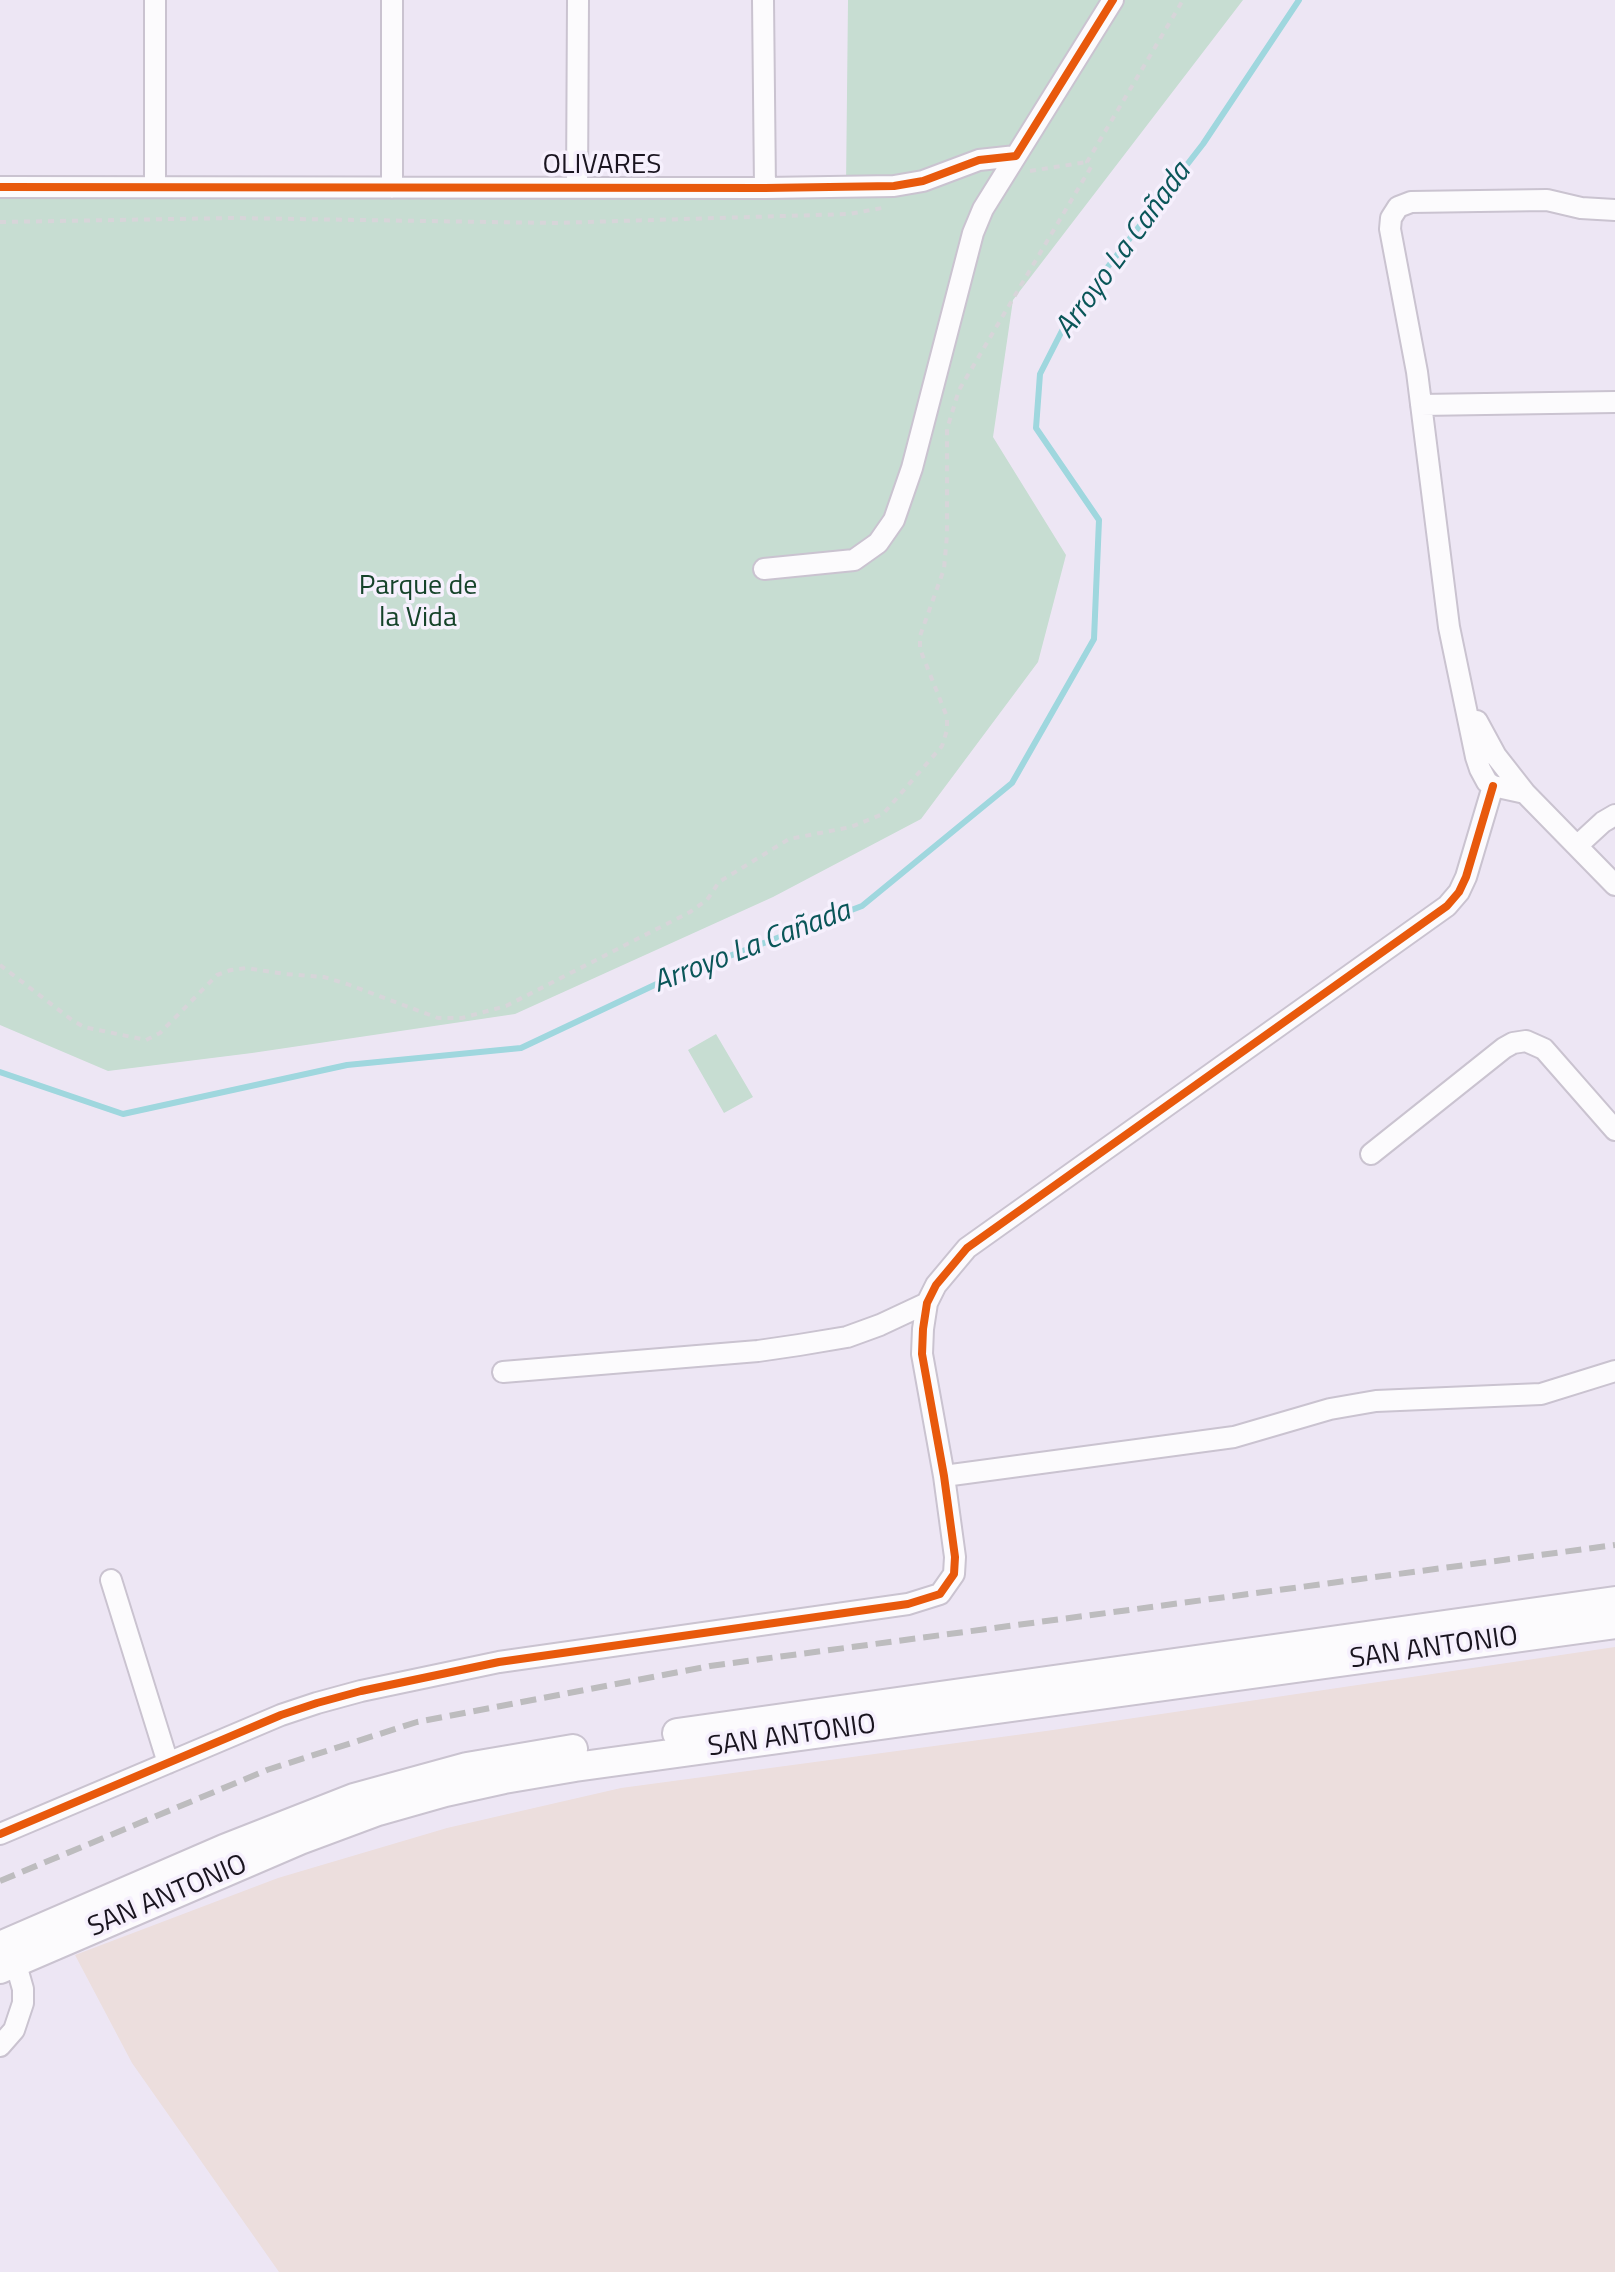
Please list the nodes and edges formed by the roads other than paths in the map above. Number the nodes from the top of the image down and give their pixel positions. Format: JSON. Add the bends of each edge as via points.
{"nodes":[{"id":1,"x":155,"y":0,"type":"edge"},
{"id":2,"x":392,"y":0,"type":"edge"},
{"id":3,"x":578,"y":0,"type":"edge"},
{"id":4,"x":763,"y":0,"type":"edge"},
{"id":5,"x":1113,"y":0,"type":"edge"},
{"id":6,"x":1016,"y":156,"type":"junction"},
{"id":7,"x":0,"y":187,"type":"edge"},
{"id":8,"x":155,"y":187,"type":"junction"},
{"id":9,"x":392,"y":188,"type":"junction"},
{"id":10,"x":577,"y":188,"type":"junction"},
{"id":11,"x":765,"y":188,"type":"junction"},
{"id":12,"x":1615,"y":210,"type":"edge"},
{"id":13,"x":1615,"y":402,"type":"edge"},
{"id":14,"x":1421,"y":405,"type":"junction"},
{"id":15,"x":764,"y":569,"type":"dead end"},
{"id":16,"x":1461,"y":683,"type":"junction"},
{"id":17,"x":1493,"y":786,"type":"junction"},
{"id":18,"x":1525,"y":793,"type":"junction"},
{"id":19,"x":1615,"y":815,"type":"edge"},
{"id":20,"x":1578,"y":845,"type":"junction"},
{"id":21,"x":1615,"y":885,"type":"edge"},
{"id":22,"x":1615,"y":1130,"type":"edge"},
{"id":23,"x":1371,"y":1154,"type":"dead end"},
{"id":24,"x":927,"y":1303,"type":"junction"},
{"id":25,"x":1615,"y":1371,"type":"edge"},
{"id":26,"x":503,"y":1372,"type":"dead end"},
{"id":27,"x":944,"y":1476,"type":"junction"},
{"id":28,"x":111,"y":1580,"type":"dead end"},
{"id":29,"x":1615,"y":1601,"type":"edge"},
{"id":30,"x":1615,"y":1624,"type":"edge"},
{"id":31,"x":168,"y":1763,"type":"junction"},
{"id":32,"x":0,"y":1834,"type":"edge"},
{"id":33,"x":4,"y":1955,"type":"edge"},
{"id":34,"x":0,"y":2046,"type":"edge"}],
"edges":[{"from":1,"to":8,"type":"street"},
{"from":2,"to":9,"type":"street"},
{"from":3,"to":10,"type":"street"},
{"from":4,"to":11,"type":"street"},
{"from":5,"to":6,"type":"street"},
{"from":6,"to":11,"type":"street","name":"OLIVARES","via":[[979,160],[894,186]]},
{"from":6,"to":15,"type":"street","via":[[973,233],[894,520],[878,543],[854,560]]},
{"from":7,"to":8,"type":"street","name":"OLIVARES"},
{"from":8,"to":9,"type":"street","name":"OLIVARES"},
{"from":9,"to":10,"type":"street","name":"OLIVARES"},
{"from":10,"to":11,"type":"street","name":"OLIVARES"},
{"from":12,"to":14,"type":"street","via":[[1547,200],[1411,202],[1398,207],[1390,229]]},
{"from":13,"to":14,"type":"street"},
{"from":14,"to":16,"type":"street"},
{"from":16,"to":17,"type":"street","via":[[1480,769]]},
{"from":16,"to":18,"type":"street","via":[[1486,740]]},
{"from":17,"to":18,"type":"street"},
{"from":17,"to":24,"type":"street","via":[[1466,877],[1447,906],[967,1248]]},
{"from":18,"to":20,"type":"street"},
{"from":19,"to":20,"type":"street"},
{"from":20,"to":21,"type":"street"},
{"from":22,"to":23,"type":"street","via":[[1544,1049],[1526,1041],[1504,1048]]},
{"from":24,"to":26,"type":"street","via":[[847,1337],[799,1345]]},
{"from":24,"to":27,"type":"street","via":[[922,1354]]},
{"from":25,"to":27,"type":"street","via":[[1541,1394],[1376,1401],[1234,1437]]},
{"from":27,"to":31,"type":"street","via":[[954,1574],[940,1594],[928,1599],[499,1662],[376,1688],[281,1715]]},
{"from":28,"to":31,"type":"street"},
{"from":29,"to":33,"type":"main road","name":"SAN ANTONIO","via":[[467,1767],[294,1820]]},
{"from":30,"to":33,"type":"main road","name":"SAN ANTONIO","via":[[504,1779],[378,1811]]},
{"from":31,"to":32,"type":"street"},
{"from":33,"to":34,"type":"street","via":[[23,1989],[23,2003],[14,2030]]}]}
